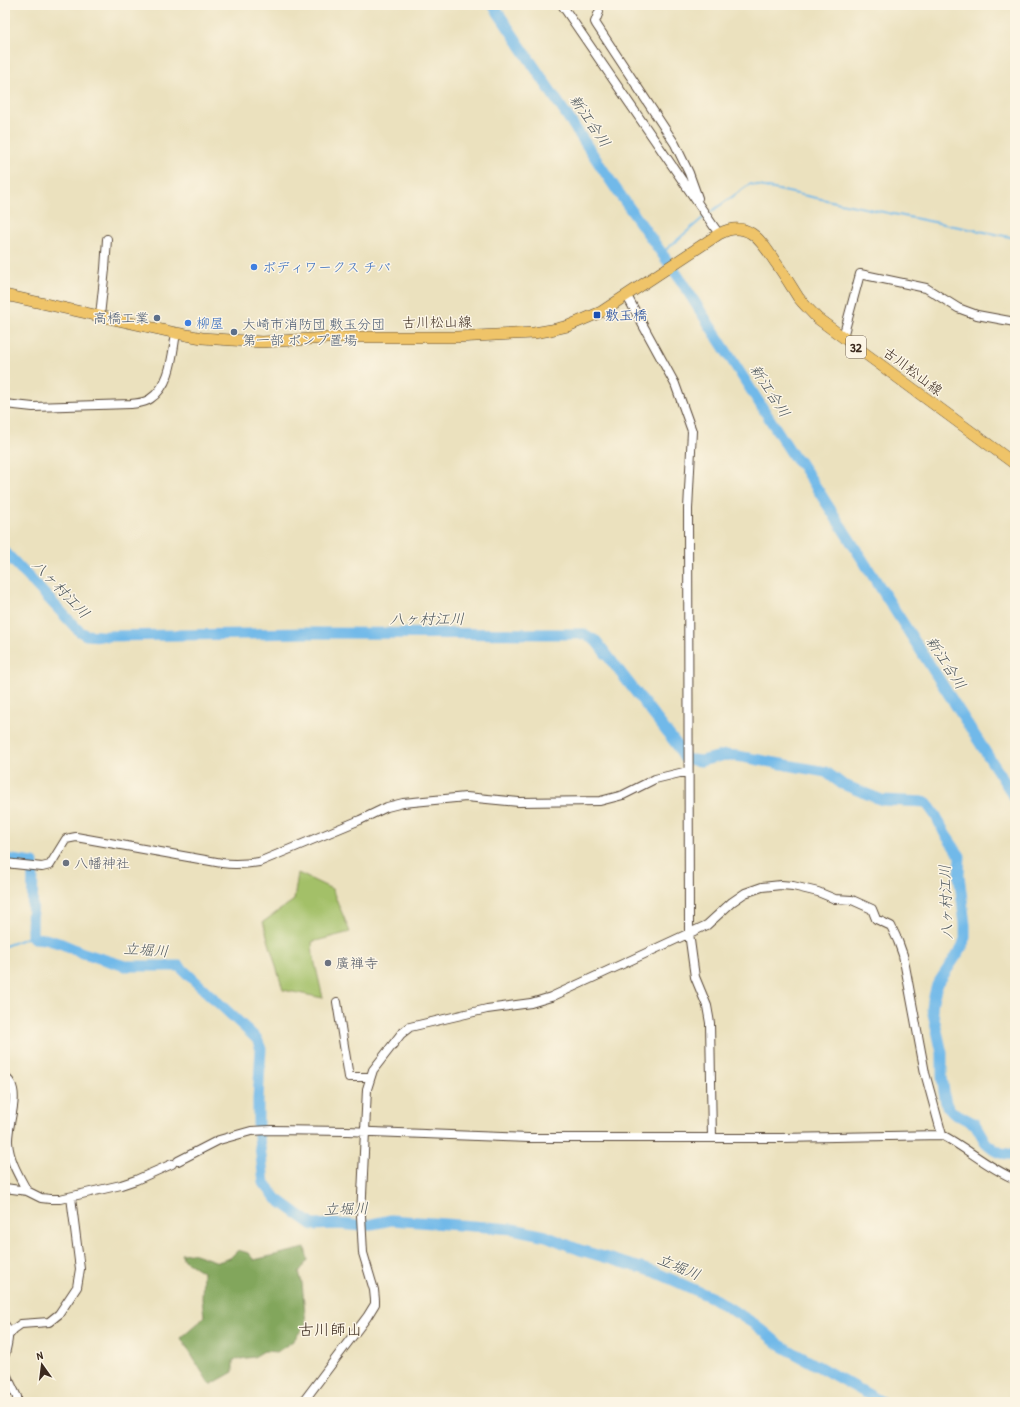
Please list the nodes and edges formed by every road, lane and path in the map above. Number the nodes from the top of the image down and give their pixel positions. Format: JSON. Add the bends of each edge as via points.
{"nodes":[{"id":1,"x":562,"y":5,"type":"edge"},
{"id":2,"x":599,"y":12,"type":"dead end"},
{"id":3,"x":703,"y":210,"type":"junction"},
{"id":4,"x":716,"y":236,"type":"junction"},
{"id":5,"x":107,"y":239,"type":"dead end"},
{"id":6,"x":5,"y":295,"type":"edge"},
{"id":7,"x":627,"y":296,"type":"junction"},
{"id":8,"x":100,"y":316,"type":"junction"},
{"id":9,"x":1015,"y":322,"type":"edge"},
{"id":10,"x":176,"y":333,"type":"junction"},
{"id":11,"x":842,"y":337,"type":"junction"},
{"id":12,"x":5,"y":404,"type":"edge"},
{"id":13,"x":1015,"y":464,"type":"edge"},
{"id":14,"x":688,"y":770,"type":"junction"},
{"id":15,"x":5,"y":863,"type":"edge"},
{"id":16,"x":689,"y":933,"type":"junction"},
{"id":17,"x":337,"y":1002,"type":"dead end"},
{"id":18,"x":5,"y":1077,"type":"edge"},
{"id":19,"x":370,"y":1077,"type":"junction"},
{"id":20,"x":366,"y":1132,"type":"junction"},
{"id":21,"x":942,"y":1135,"type":"junction"},
{"id":22,"x":712,"y":1138,"type":"junction"},
{"id":23,"x":1015,"y":1179,"type":"edge"},
{"id":24,"x":5,"y":1188,"type":"edge"},
{"id":25,"x":27,"y":1191,"type":"junction"},
{"id":26,"x":71,"y":1197,"type":"junction"},
{"id":27,"x":5,"y":1325,"type":"edge"},
{"id":28,"x":8,"y":1336,"type":"junction"},
{"id":29,"x":5,"y":1354,"type":"edge"},
{"id":30,"x":5,"y":1372,"type":"edge"},
{"id":31,"x":17,"y":1402,"type":"edge"},
{"id":32,"x":302,"y":1402,"type":"edge"}],
"edges":[{"from":1,"to":3,"type":"street"},
{"from":2,"to":3,"type":"street","via":[[596,24],[675,144]]},
{"from":3,"to":4,"type":"street"},
{"from":4,"to":7,"type":"main road","number":"32"},
{"from":4,"to":11,"type":"main road","name":"古川松山線","number":"32","via":[[726,230],[742,229],[762,241],[800,299],[817,318]]},
{"from":5,"to":8,"type":"street"},
{"from":6,"to":8,"type":"main road","name":"古川松山線","number":"32"},
{"from":7,"to":10,"type":"main road","name":"古川松山線","number":"32","via":[[583,321],[534,333],[457,337],[343,337],[262,342],[202,338]]},
{"from":7,"to":14,"type":"street","via":[[675,384],[692,431],[688,509]]},
{"from":8,"to":10,"type":"main road","name":"古川松山線","number":"32"},
{"from":9,"to":11,"type":"street","via":[[977,315],[958,308],[926,288],[860,274]]},
{"from":10,"to":12,"type":"street","via":[[166,381],[162,388],[145,402],[33,407]]},
{"from":11,"to":13,"type":"main road","name":"古川松山線","number":"32"},
{"from":14,"to":15,"type":"street","via":[[656,779],[623,795],[600,801],[518,802],[466,797],[403,803],[387,807],[259,862],[242,865],[76,836],[66,839],[50,865],[42,867]]},
{"from":14,"to":16,"type":"street"},
{"from":16,"to":19,"type":"street","via":[[551,997],[410,1027],[401,1034]]},
{"from":16,"to":21,"type":"street","via":[[707,925],[745,893],[762,887],[793,886],[852,900],[872,909],[876,919],[891,926],[903,955],[925,1074]]},
{"from":16,"to":22,"type":"street","via":[[695,977],[707,1006],[710,1024]]},
{"from":17,"to":19,"type":"street","via":[[349,1077]]},
{"from":18,"to":25,"type":"street","via":[[11,1083],[14,1092],[8,1143],[17,1172]]},
{"from":19,"to":20,"type":"street","via":[[367,1089]]},
{"from":20,"to":22,"type":"street","via":[[529,1138]]},
{"from":20,"to":26,"type":"street","via":[[251,1131],[219,1140],[136,1180]]},
{"from":20,"to":32,"type":"street","via":[[361,1236],[375,1304]]},
{"from":21,"to":22,"type":"street"},
{"from":21,"to":23,"type":"street"},
{"from":24,"to":25,"type":"street"},
{"from":25,"to":26,"type":"street","via":[[41,1198]]},
{"from":26,"to":28,"type":"street","via":[[80,1269],[77,1287],[59,1314],[49,1322],[21,1324]]},
{"from":27,"to":28,"type":"street"},
{"from":28,"to":29,"type":"street"},
{"from":30,"to":31,"type":"street"}]}
